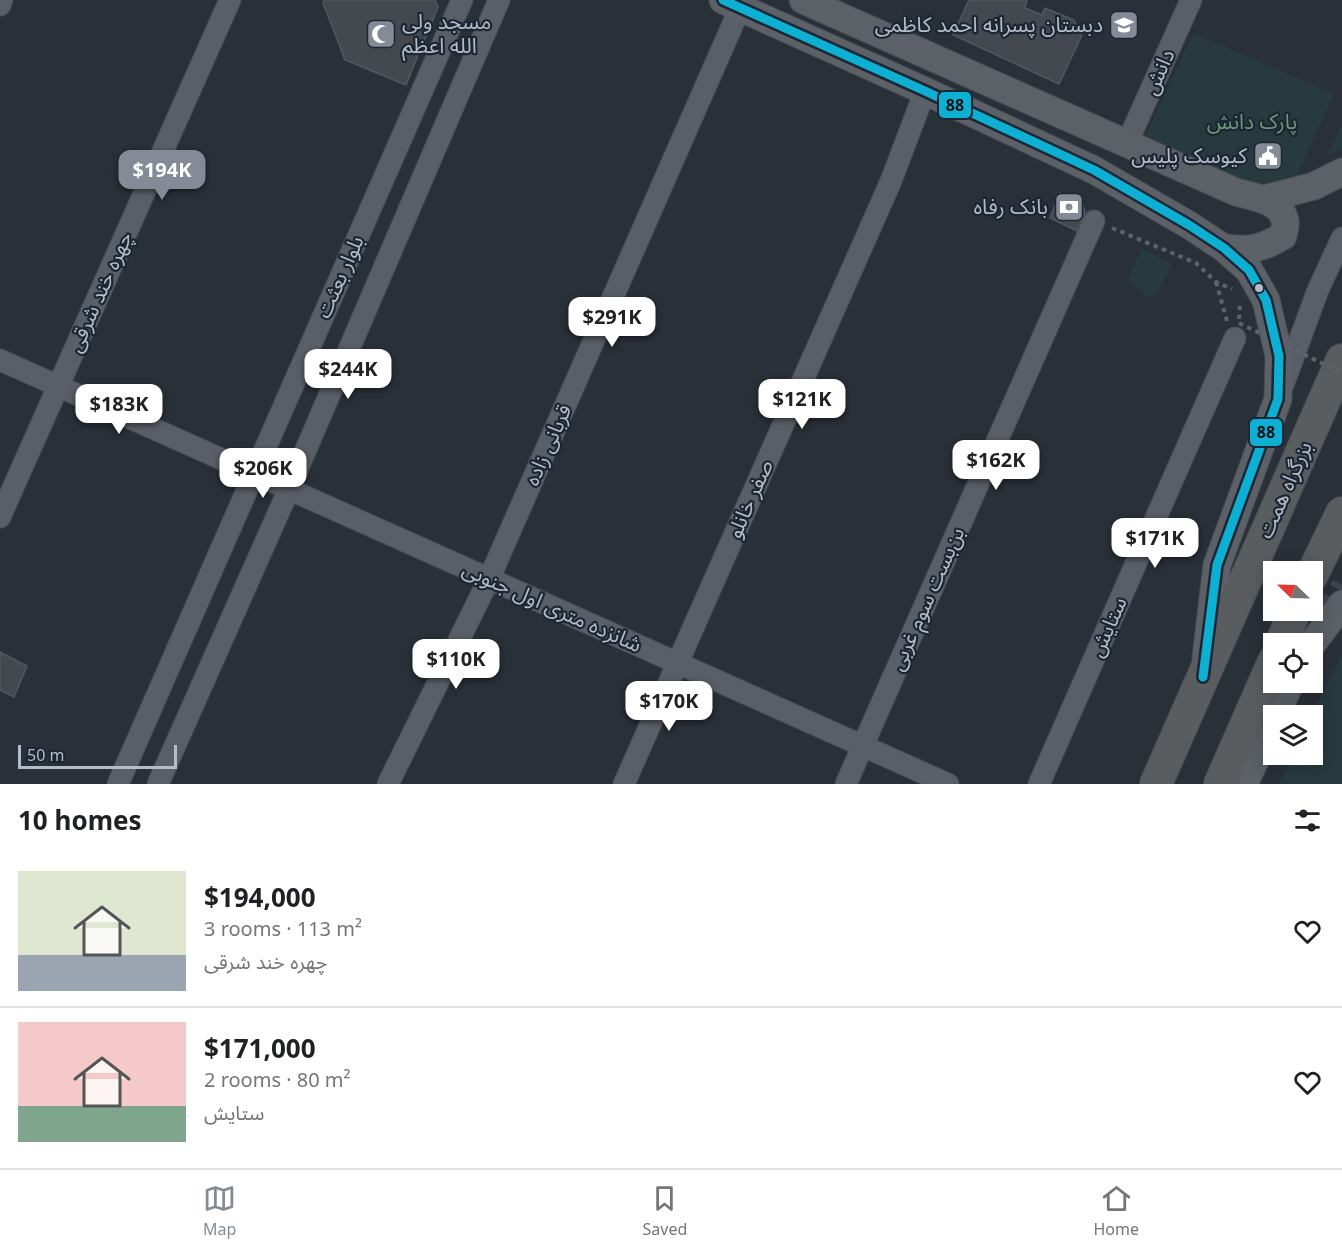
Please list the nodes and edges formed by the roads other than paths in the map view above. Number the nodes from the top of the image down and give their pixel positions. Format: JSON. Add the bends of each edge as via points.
{"nodes":[{"id":1,"x":2,"y":0,"type":"edge"},
{"id":2,"x":230,"y":0,"type":"edge"},
{"id":3,"x":462,"y":0,"type":"edge"},
{"id":4,"x":499,"y":0,"type":"edge"},
{"id":5,"x":803,"y":0,"type":"edge"},
{"id":6,"x":1191,"y":0,"type":"edge"},
{"id":7,"x":732,"y":4,"type":"edge"},
{"id":8,"x":0,"y":5,"type":"edge"},
{"id":9,"x":926,"y":91,"type":"junction"},
{"id":10,"x":1127,"y":143,"type":"junction"},
{"id":11,"x":1342,"y":172,"type":"edge"},
{"id":12,"x":1264,"y":199,"type":"junction"},
{"id":13,"x":1094,"y":220,"type":"road end"},
{"id":14,"x":1342,"y":238,"type":"edge"},
{"id":15,"x":1224,"y":248,"type":"junction"},
{"id":16,"x":1237,"y":330,"type":"road end"},
{"id":17,"x":0,"y":360,"type":"edge"},
{"id":18,"x":1342,"y":360,"type":"edge"},
{"id":19,"x":58,"y":386,"type":"junction"},
{"id":20,"x":1278,"y":399,"type":"junction"},
{"id":21,"x":254,"y":474,"type":"junction"},
{"id":22,"x":288,"y":489,"type":"junction"},
{"id":23,"x":1342,"y":513,"type":"edge"},
{"id":24,"x":0,"y":517,"type":"edge"},
{"id":25,"x":1319,"y":561,"type":"edge"},
{"id":26,"x":489,"y":579,"type":"junction"},
{"id":27,"x":1342,"y":604,"type":"tunnel mouth"},
{"id":28,"x":1320,"y":633,"type":"edge"},
{"id":29,"x":678,"y":663,"type":"junction"},
{"id":30,"x":1203,"y":677,"type":"junction"},
{"id":31,"x":1263,"y":686,"type":"edge"},
{"id":32,"x":1263,"y":743,"type":"edge"},
{"id":33,"x":863,"y":746,"type":"junction"},
{"id":34,"x":118,"y":784,"type":"edge"},
{"id":35,"x":158,"y":784,"type":"edge"},
{"id":36,"x":388,"y":784,"type":"edge"},
{"id":37,"x":624,"y":784,"type":"edge"},
{"id":38,"x":846,"y":784,"type":"edge"},
{"id":39,"x":948,"y":784,"type":"edge"},
{"id":40,"x":1039,"y":784,"type":"edge"},
{"id":41,"x":1156,"y":784,"type":"edge"},
{"id":42,"x":1220,"y":784,"type":"edge"},
{"id":43,"x":1244,"y":784,"type":"edge"}],
"edges":[{"from":1,"to":8,"type":"street"},
{"from":2,"to":19,"type":"street","name":"چهره خند شرقی"},
{"from":3,"to":21,"type":"street","name":"بلوار بعثت"},
{"from":4,"to":22,"type":"street","name":"بلوار بعثت"},
{"from":5,"to":10,"type":"main road"},
{"from":6,"to":10,"type":"street","name":"دانش"},
{"from":7,"to":9,"type":"main road"},
{"from":7,"to":26,"type":"street","name":"قربانی زاده","via":[[700,101]]},
{"from":9,"to":15,"type":"main road","via":[[1094,170]]},
{"from":9,"to":29,"type":"street","name":"صفر خانلو","via":[[891,181]]},
{"from":10,"to":12,"type":"main road","via":[[1236,192]]},
{"from":11,"to":12,"type":"main road","via":[[1314,186]]},
{"from":12,"to":15,"type":"main road","via":[[1277,208],[1285,222],[1283,236],[1248,251]]},
{"from":13,"to":33,"type":"street","name":"بن‌بست سوم غربی"},
{"from":14,"to":20,"type":"street","via":[[1318,290]]},
{"from":15,"to":20,"type":"main road","via":[[1249,270],[1266,300],[1279,356]]},
{"from":16,"to":40,"type":"street","name":"ستایش"},
{"from":17,"to":19,"type":"street","name":"شانزده متری اول جنوبی"},
{"from":18,"to":30,"type":"highway","name":"بزرگراه همت"},
{"from":19,"to":21,"type":"street","name":"شانزده متری اول جنوبی"},
{"from":19,"to":24,"type":"street","name":"چهره خند شرقی"},
{"from":20,"to":30,"type":"main road","via":[[1217,565]]},
{"from":21,"to":22,"type":"street","name":"شانزده متری اول جنوبی"},
{"from":21,"to":34,"type":"street","name":"بلوار بعثت"},
{"from":22,"to":26,"type":"street","name":"شانزده متری اول جنوبی"},
{"from":22,"to":35,"type":"street","name":"بلوار بعثت"},
{"from":23,"to":25,"type":"highway"},
{"from":26,"to":29,"type":"street","name":"شانزده متری اول جنوبی"},
{"from":26,"to":36,"type":"street","name":"قربانی زاده"},
{"from":27,"to":28,"type":"main road"},
{"from":29,"to":33,"type":"street","name":"شانزده متری اول جنوبی"},
{"from":29,"to":37,"type":"street","name":"صفر خانلو"},
{"from":30,"to":41,"type":"highway","name":"بزرگراه همت"},
{"from":31,"to":42,"type":"highway"},
{"from":32,"to":43,"type":"main road"},
{"from":33,"to":38,"type":"street","name":"بن‌بست سوم غربی"},
{"from":33,"to":39,"type":"street","name":"شانزده متری اول جنوبی"}]}
